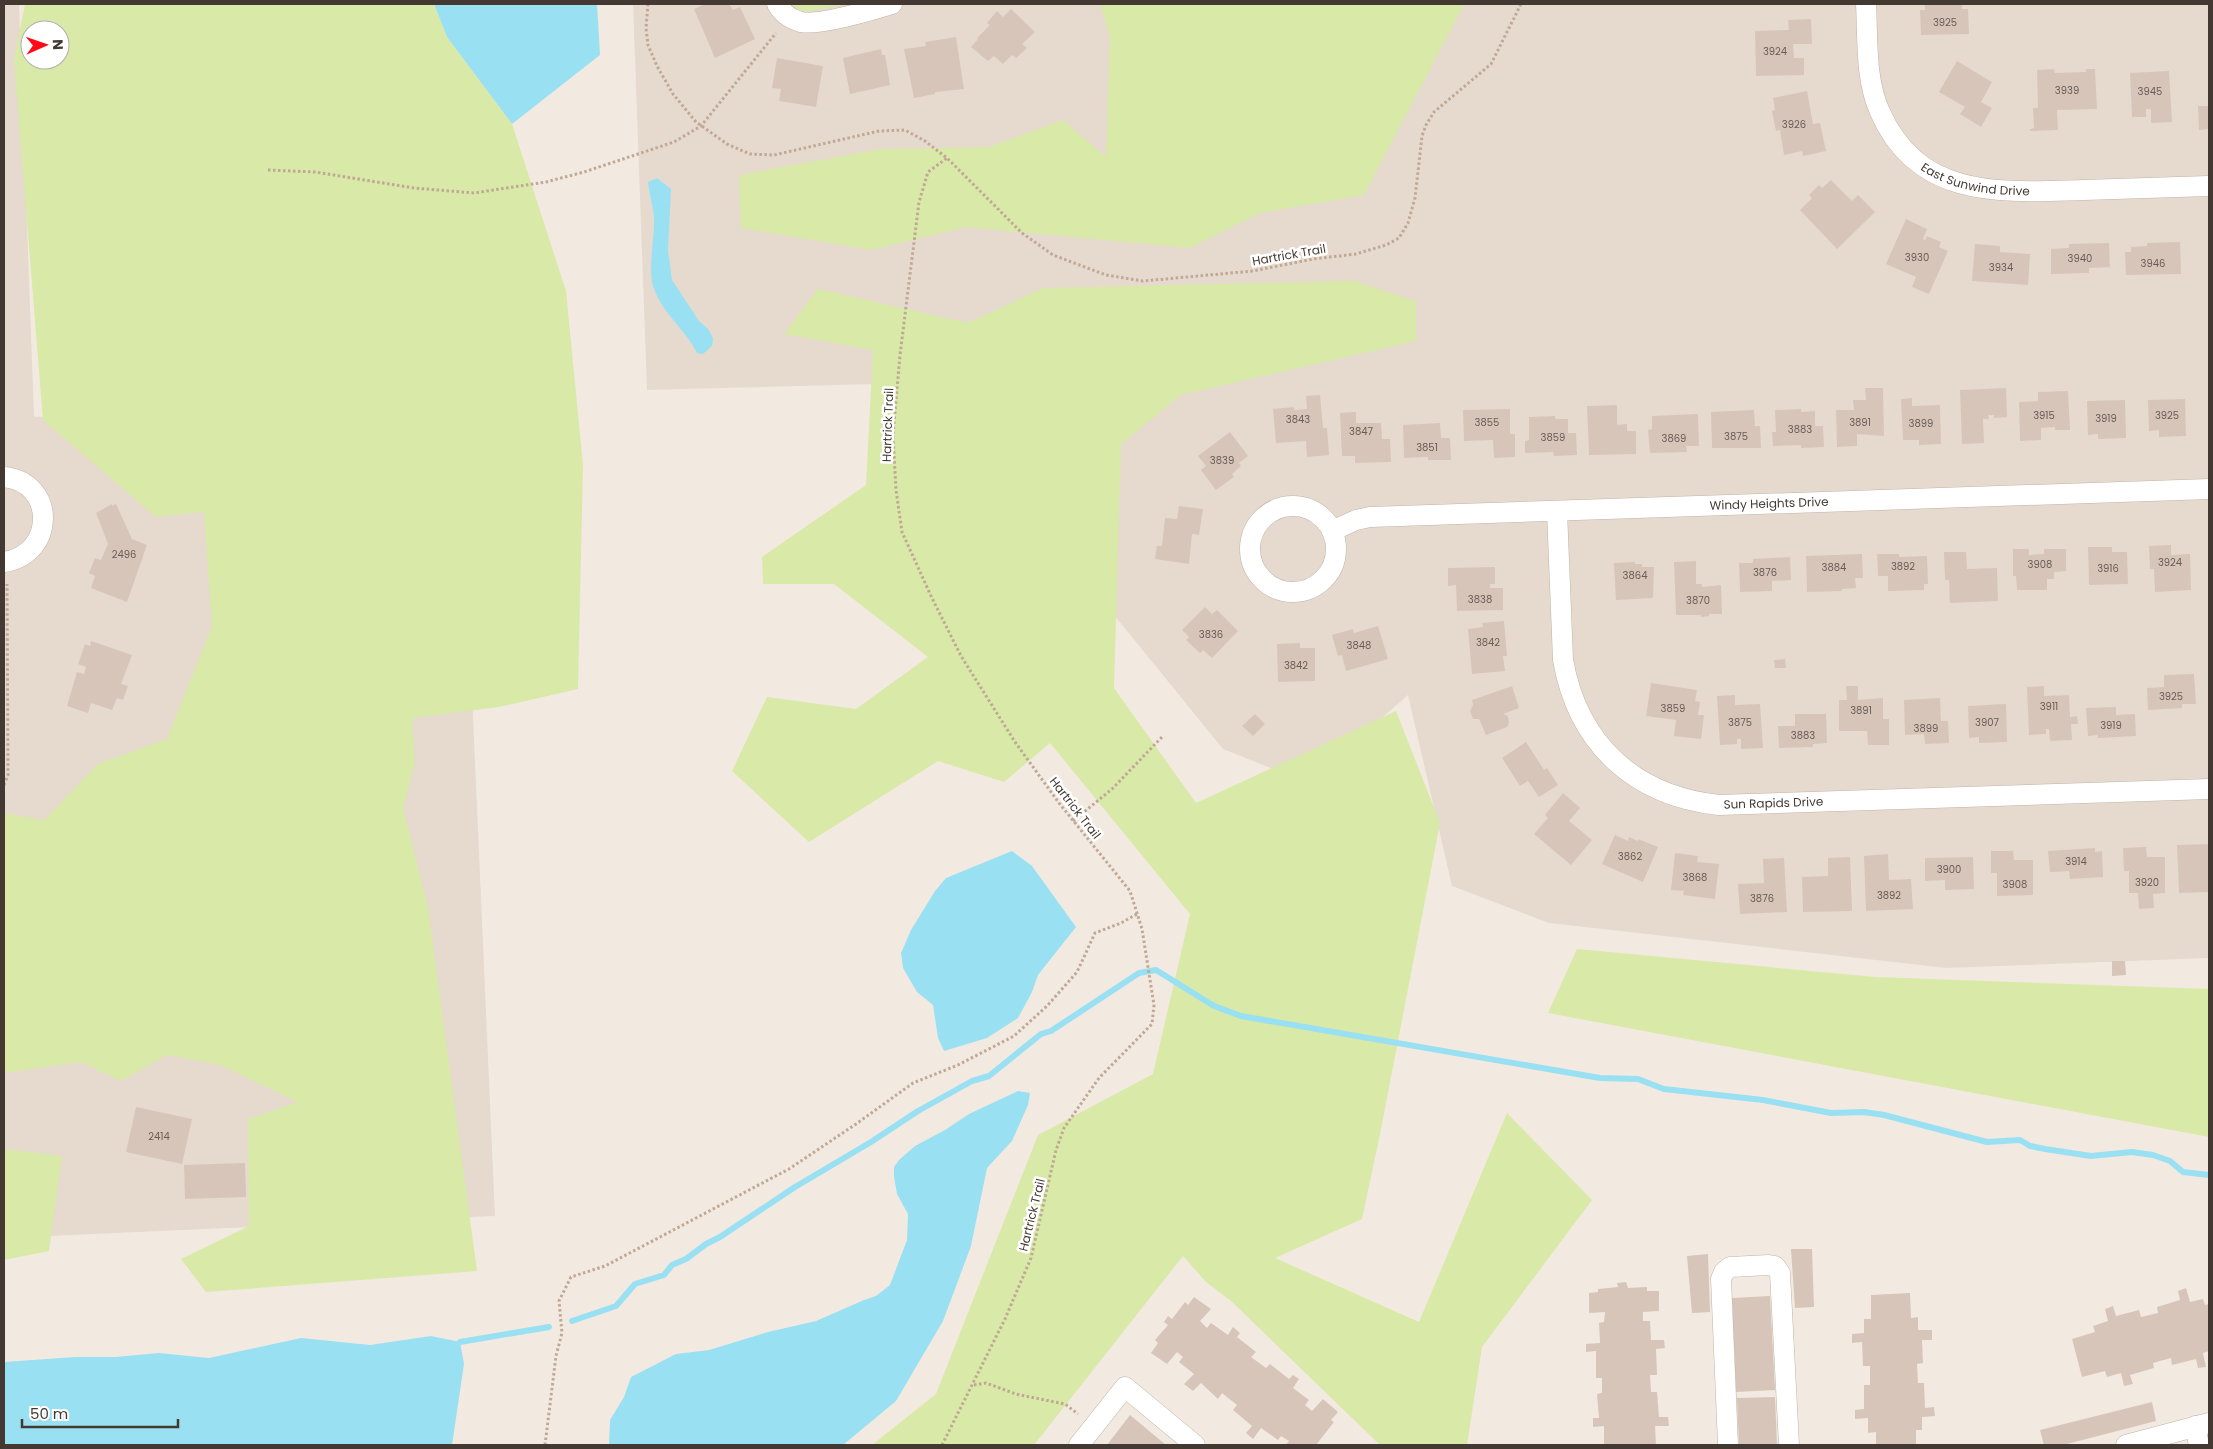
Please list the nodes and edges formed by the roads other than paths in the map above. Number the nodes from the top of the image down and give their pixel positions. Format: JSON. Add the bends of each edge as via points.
{"nodes":[{"id":1,"x":777,"y":4,"type":"edge"},
{"id":2,"x":892,"y":4,"type":"edge"},
{"id":3,"x":1866,"y":4,"type":"edge"},
{"id":4,"x":2209,"y":186,"type":"edge"},
{"id":5,"x":4,"y":478,"type":"edge"},
{"id":6,"x":2209,"y":489,"type":"edge"},
{"id":7,"x":1556,"y":511,"type":"junction"},
{"id":8,"x":1332,"y":531,"type":"junction"},
{"id":9,"x":4,"y":562,"type":"edge"},
{"id":10,"x":2209,"y":789,"type":"edge"},
{"id":11,"x":2201,"y":1432,"type":"edge"},
{"id":12,"x":1079,"y":1445,"type":"edge"},
{"id":13,"x":1194,"y":1445,"type":"edge"},
{"id":14,"x":1728,"y":1445,"type":"edge"},
{"id":15,"x":1789,"y":1445,"type":"edge"},
{"id":16,"x":2126,"y":1445,"type":"edge"}],
"edges":[{"from":1,"to":2,"type":"street","via":[[785,14],[803,22],[816,22]]},
{"from":3,"to":4,"type":"street","name":"East Sunwind Drive","via":[[1870,75],[1879,112],[1900,144],[1941,177],[1974,188],[2009,192]]},
{"from":5,"to":9,"type":"street","via":[[21,482],[30,489],[37,497],[44,518],[32,549]]},
{"from":6,"to":7,"type":"street","name":"Windy Heights Drive"},
{"from":7,"to":8,"type":"street","name":"Windy Heights Drive","via":[[1370,517]]},
{"from":7,"to":10,"type":"street","name":"Sun Rapids Drive","via":[[1563,660],[1574,703],[1610,757],[1661,792],[1719,805]]},
{"from":8,"to":8,"type":"street","via":[[1318,514],[1307,508],[1291,506],[1274,510],[1265,516],[1252,535],[1250,557],[1254,568],[1260,578],[1278,590],[1289,593],[1311,589],[1334,564],[1336,553]]},
{"from":11,"to":16,"type":"street"},
{"from":12,"to":13,"type":"street","via":[[1125,1387]]},
{"from":14,"to":15,"type":"street","via":[[1721,1279],[1730,1267],[1769,1265],[1775,1266],[1780,1273]]}]}
